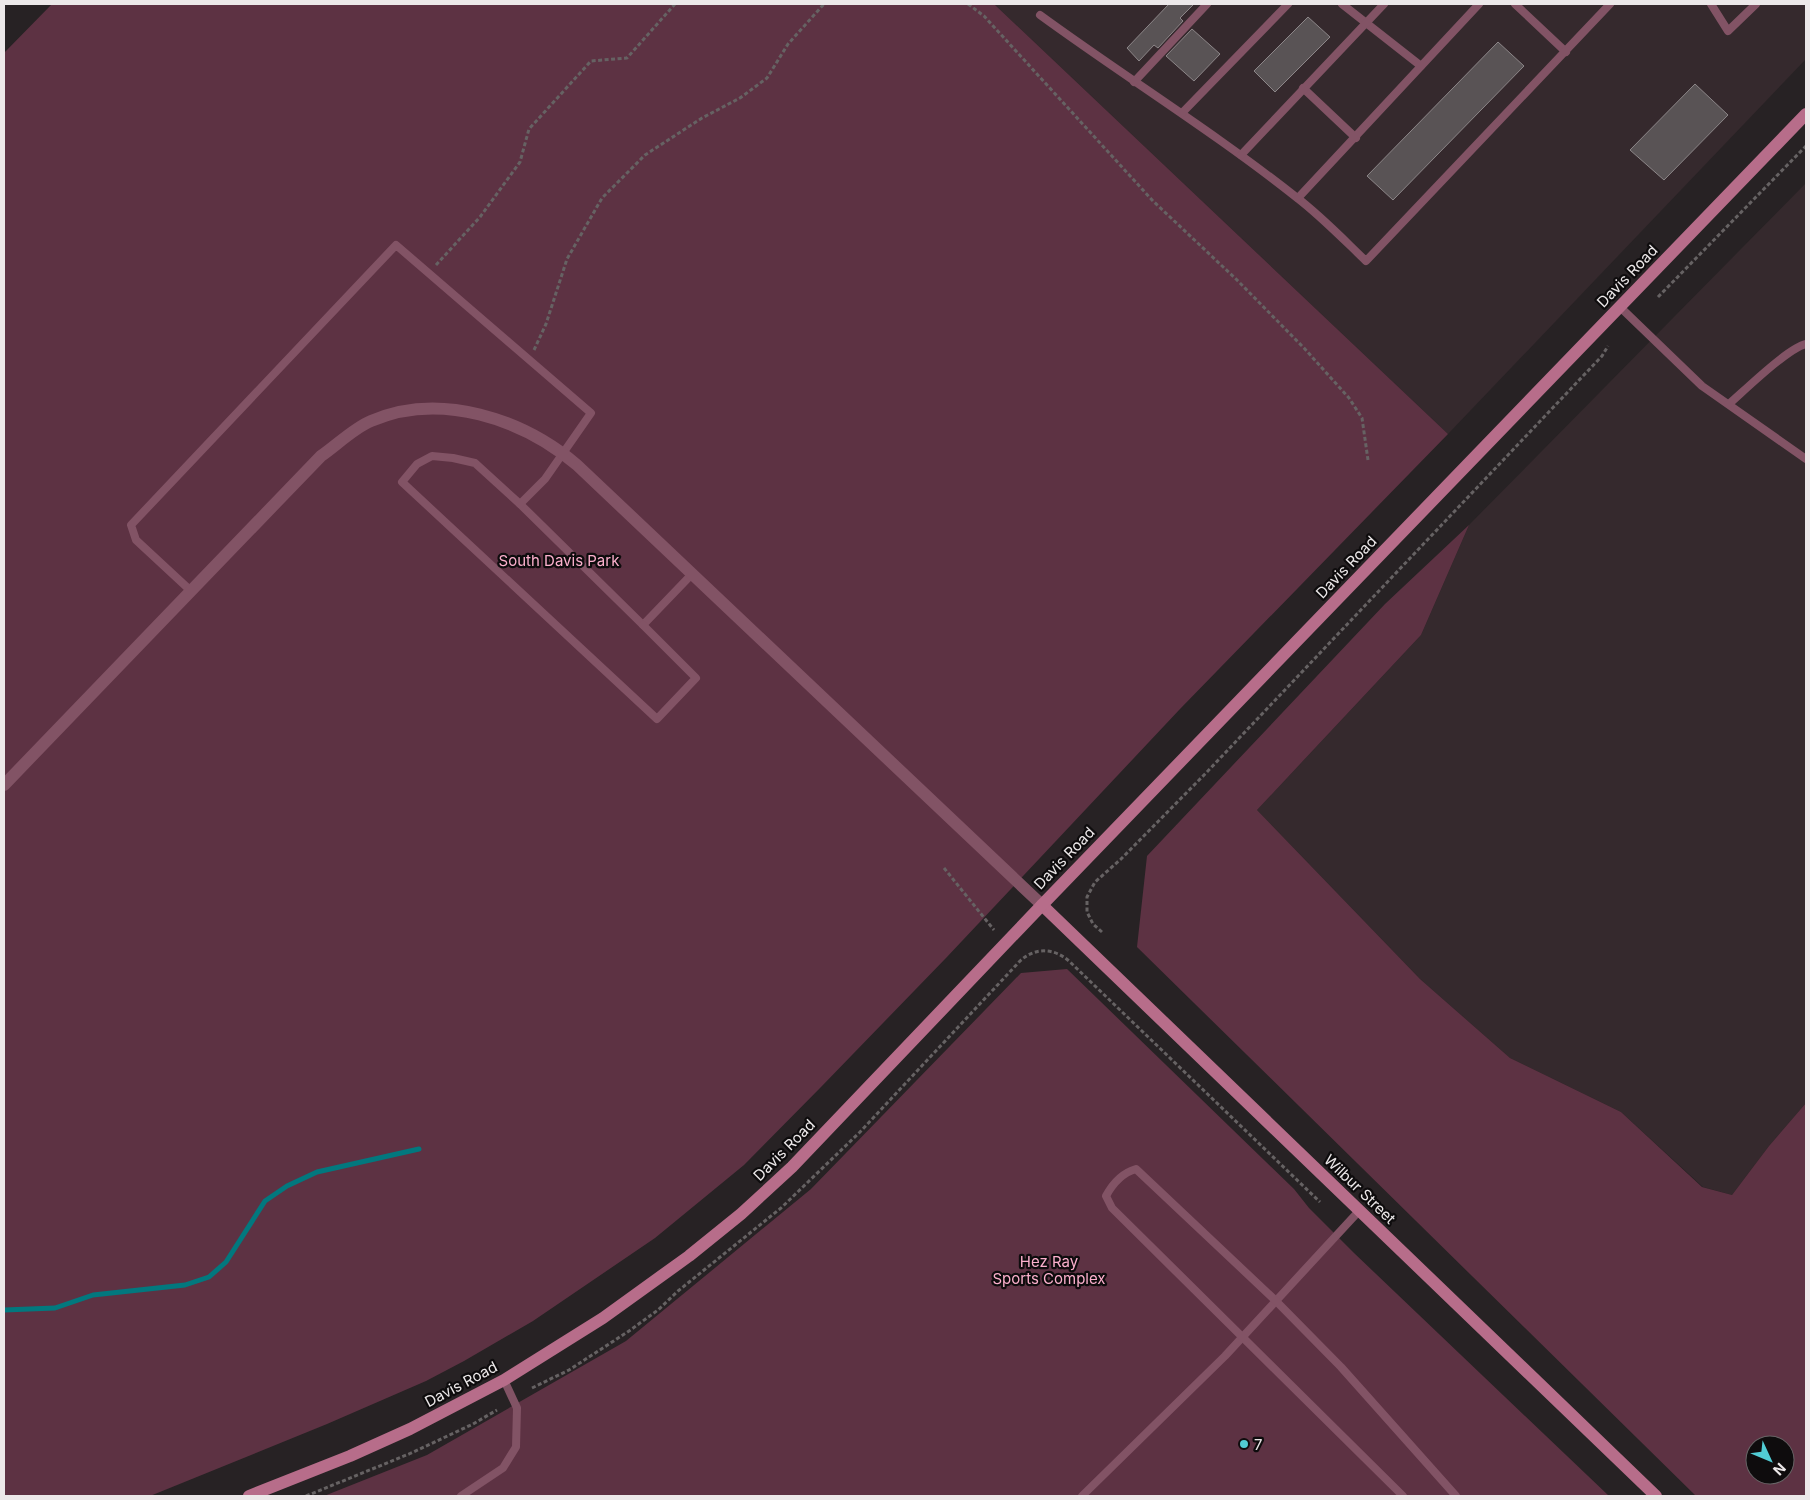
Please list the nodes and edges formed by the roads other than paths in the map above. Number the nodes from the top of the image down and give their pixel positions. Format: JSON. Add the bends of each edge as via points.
{"nodes":[{"id":1,"x":1207,"y":4,"type":"edge"},
{"id":2,"x":1288,"y":4,"type":"edge"},
{"id":3,"x":1342,"y":4,"type":"edge"},
{"id":4,"x":1384,"y":4,"type":"edge"},
{"id":5,"x":1479,"y":4,"type":"edge"},
{"id":6,"x":1515,"y":4,"type":"edge"},
{"id":7,"x":1610,"y":4,"type":"edge"},
{"id":8,"x":1711,"y":4,"type":"edge"},
{"id":9,"x":1756,"y":4,"type":"edge"},
{"id":10,"x":1040,"y":15,"type":"dead end"},
{"id":11,"x":1367,"y":22,"type":"junction"},
{"id":12,"x":1566,"y":52,"type":"junction"},
{"id":13,"x":1421,"y":66,"type":"junction"},
{"id":14,"x":1134,"y":82,"type":"junction"},
{"id":15,"x":1303,"y":88,"type":"junction"},
{"id":16,"x":1182,"y":113,"type":"junction"},
{"id":17,"x":1806,"y":114,"type":"edge"},
{"id":18,"x":1356,"y":138,"type":"junction"},
{"id":19,"x":1241,"y":155,"type":"junction"},
{"id":20,"x":1298,"y":198,"type":"junction"},
{"id":21,"x":1620,"y":307,"type":"junction"},
{"id":22,"x":1806,"y":344,"type":"edge"},
{"id":23,"x":1729,"y":404,"type":"junction"},
{"id":24,"x":563,"y":453,"type":"junction"},
{"id":25,"x":1806,"y":459,"type":"edge"},
{"id":26,"x":520,"y":504,"type":"junction"},
{"id":27,"x":693,"y":573,"type":"junction"},
{"id":28,"x":191,"y":591,"type":"junction"},
{"id":29,"x":643,"y":625,"type":"junction"},
{"id":30,"x":4,"y":786,"type":"edge"},
{"id":31,"x":1042,"y":905,"type":"junction"},
{"id":32,"x":1359,"y":1211,"type":"junction"},
{"id":33,"x":1276,"y":1301,"type":"junction"},
{"id":34,"x":1242,"y":1338,"type":"junction"},
{"id":35,"x":504,"y":1380,"type":"junction"},
{"id":36,"x":249,"y":1496,"type":"edge"},
{"id":37,"x":463,"y":1496,"type":"edge"},
{"id":38,"x":1082,"y":1496,"type":"edge"},
{"id":39,"x":1403,"y":1496,"type":"edge"},
{"id":40,"x":1456,"y":1496,"type":"edge"},
{"id":41,"x":1656,"y":1496,"type":"edge"}],
"edges":[{"from":1,"to":14,"type":"lane"},
{"from":2,"to":16,"type":"lane"},
{"from":3,"to":11,"type":"lane"},
{"from":4,"to":11,"type":"lane"},
{"from":5,"to":13,"type":"lane"},
{"from":6,"to":12,"type":"lane"},
{"from":7,"to":12,"type":"lane"},
{"from":8,"to":9,"type":"lane","via":[[1728,31]]},
{"from":10,"to":14,"type":"lane"},
{"from":11,"to":13,"type":"lane"},
{"from":11,"to":15,"type":"lane"},
{"from":12,"to":20,"type":"lane","via":[[1366,261]]},
{"from":13,"to":18,"type":"lane"},
{"from":14,"to":16,"type":"lane"},
{"from":15,"to":18,"type":"lane"},
{"from":15,"to":19,"type":"lane"},
{"from":16,"to":19,"type":"lane"},
{"from":17,"to":21,"type":"street","name":"Davis Road"},
{"from":18,"to":20,"type":"lane"},
{"from":19,"to":20,"type":"lane"},
{"from":21,"to":23,"type":"lane","via":[[1702,386]]},
{"from":21,"to":31,"type":"street","name":"Davis Road"},
{"from":22,"to":23,"type":"lane","via":[[1777,363]]},
{"from":23,"to":25,"type":"lane"},
{"from":24,"to":26,"type":"lane","via":[[545,479]]},
{"from":24,"to":27,"type":"street"},
{"from":24,"to":28,"type":"street","via":[[512,424],[473,413],[421,408],[371,421],[321,456]]},
{"from":24,"to":28,"type":"lane","via":[[591,412],[396,245],[132,525],[136,540]]},
{"from":26,"to":29,"type":"lane"},
{"from":26,"to":29,"type":"lane","via":[[475,463],[453,458],[432,456],[418,464],[402,482],[656,719],[696,678]]},
{"from":27,"to":29,"type":"lane"},
{"from":27,"to":31,"type":"street"},
{"from":28,"to":30,"type":"street"},
{"from":31,"to":32,"type":"street","name":"Wilbur Street"},
{"from":31,"to":35,"type":"street","name":"Davis Road","via":[[792,1167],[741,1214],[603,1318]]},
{"from":32,"to":33,"type":"lane"},
{"from":32,"to":41,"type":"street","name":"Wilbur Street"},
{"from":33,"to":34,"type":"lane"},
{"from":33,"to":34,"type":"lane","via":[[1136,1169],[1112,1185],[1106,1196],[1112,1208]]},
{"from":33,"to":40,"type":"lane","via":[[1341,1367]]},
{"from":34,"to":38,"type":"lane"},
{"from":34,"to":39,"type":"lane"},
{"from":35,"to":36,"type":"street","name":"Davis Road","via":[[410,1429]]},
{"from":35,"to":37,"type":"lane","via":[[517,1408],[516,1447],[503,1468]]}]}
